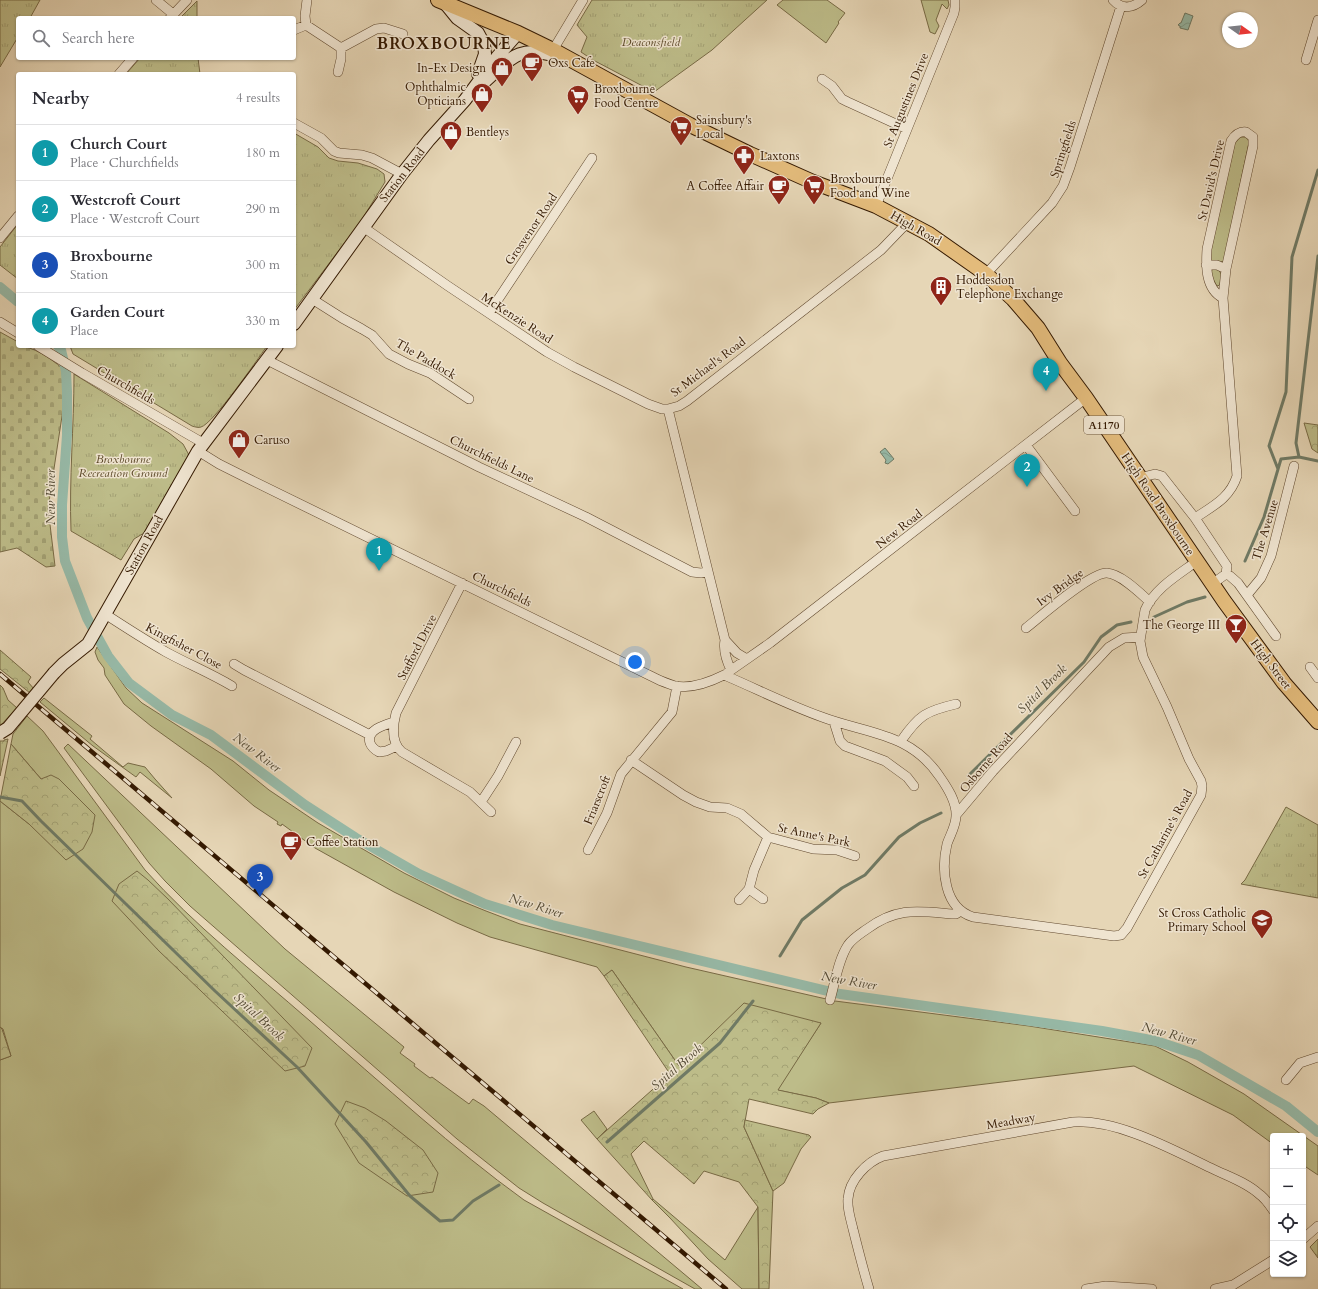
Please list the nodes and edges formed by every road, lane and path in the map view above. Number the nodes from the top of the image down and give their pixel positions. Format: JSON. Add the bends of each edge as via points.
{"nodes":[{"id":1,"x":156,"y":0,"type":"edge"},
{"id":2,"x":187,"y":0,"type":"edge"},
{"id":3,"x":307,"y":0,"type":"edge"},
{"id":4,"x":583,"y":0,"type":"edge"},
{"id":5,"x":1113,"y":0,"type":"edge"},
{"id":6,"x":1142,"y":0,"type":"edge"},
{"id":7,"x":441,"y":1,"type":"edge"},
{"id":8,"x":958,"y":1,"type":"edge"},
{"id":9,"x":1121,"y":6,"type":"junction"},
{"id":10,"x":172,"y":16,"type":"edge"},
{"id":11,"x":1318,"y":20,"type":"edge"},
{"id":12,"x":306,"y":25,"type":"junction"},
{"id":13,"x":296,"y":29,"type":"edge"},
{"id":14,"x":518,"y":33,"type":"junction"},
{"id":15,"x":403,"y":34,"type":"dead end"},
{"id":16,"x":341,"y":48,"type":"junction"},
{"id":17,"x":552,"y":50,"type":"junction"},
{"id":18,"x":523,"y":52,"type":"junction"},
{"id":19,"x":570,"y":59,"type":"junction"},
{"id":20,"x":132,"y":60,"type":"edge"},
{"id":21,"x":1306,"y":60,"type":"dead end"},
{"id":22,"x":121,"y":72,"type":"edge"},
{"id":23,"x":338,"y":72,"type":"dead end"},
{"id":24,"x":822,"y":79,"type":"dead end"},
{"id":25,"x":465,"y":100,"type":"junction"},
{"id":26,"x":296,"y":124,"type":"edge"},
{"id":27,"x":907,"y":129,"type":"junction"},
{"id":28,"x":592,"y":158,"type":"dead end"},
{"id":29,"x":402,"y":174,"type":"junction"},
{"id":30,"x":876,"y":206,"type":"junction"},
{"id":31,"x":16,"y":218,"type":"edge"},
{"id":32,"x":907,"y":223,"type":"junction"},
{"id":33,"x":363,"y":227,"type":"junction"},
{"id":34,"x":0,"y":238,"type":"edge"},
{"id":35,"x":1206,"y":265,"type":"junction"},
{"id":36,"x":1226,"y":269,"type":"junction"},
{"id":37,"x":986,"y":274,"type":"junction"},
{"id":38,"x":1223,"y":298,"type":"junction"},
{"id":39,"x":312,"y":299,"type":"junction"},
{"id":40,"x":489,"y":313,"type":"junction"},
{"id":41,"x":296,"y":321,"type":"edge"},
{"id":42,"x":0,"y":322,"type":"edge"},
{"id":43,"x":16,"y":332,"type":"edge"},
{"id":44,"x":42,"y":348,"type":"edge"},
{"id":45,"x":276,"y":348,"type":"edge"},
{"id":46,"x":267,"y":360,"type":"junction"},
{"id":47,"x":1086,"y":398,"type":"junction"},
{"id":48,"x":469,"y":399,"type":"dead end"},
{"id":49,"x":668,"y":409,"type":"junction"},
{"id":50,"x":1026,"y":445,"type":"junction"},
{"id":51,"x":201,"y":447,"type":"junction"},
{"id":52,"x":1294,"y":466,"type":"dead end"},
{"id":53,"x":1139,"y":478,"type":"junction"},
{"id":54,"x":1075,"y":511,"type":"dead end"},
{"id":55,"x":1195,"y":518,"type":"junction"},
{"id":56,"x":1197,"y":561,"type":"junction"},
{"id":57,"x":707,"y":572,"type":"junction"},
{"id":58,"x":1226,"y":574,"type":"junction"},
{"id":59,"x":462,"y":583,"type":"junction"},
{"id":60,"x":1212,"y":584,"type":"junction"},
{"id":61,"x":1247,"y":595,"type":"junction"},
{"id":62,"x":1150,"y":602,"type":"junction"},
{"id":63,"x":105,"y":614,"type":"junction"},
{"id":64,"x":1026,"y":628,"type":"dead end"},
{"id":65,"x":1140,"y":636,"type":"junction"},
{"id":66,"x":1276,"y":636,"type":"dead end"},
{"id":67,"x":725,"y":640,"type":"junction"},
{"id":68,"x":747,"y":659,"type":"junction"},
{"id":69,"x":234,"y":664,"type":"dead end"},
{"id":70,"x":1310,"y":667,"type":"dead end"},
{"id":71,"x":728,"y":673,"type":"junction"},
{"id":72,"x":1318,"y":678,"type":"edge"},
{"id":73,"x":232,"y":686,"type":"dead end"},
{"id":74,"x":677,"y":686,"type":"junction"},
{"id":75,"x":956,"y":704,"type":"dead end"},
{"id":76,"x":394,"y":722,"type":"junction"},
{"id":77,"x":834,"y":722,"type":"junction"},
{"id":78,"x":1318,"y":722,"type":"edge"},
{"id":79,"x":0,"y":733,"type":"edge"},
{"id":80,"x":370,"y":735,"type":"junction"},
{"id":81,"x":901,"y":741,"type":"junction"},
{"id":82,"x":516,"y":742,"type":"dead end"},
{"id":83,"x":397,"y":746,"type":"junction"},
{"id":84,"x":631,"y":760,"type":"junction"},
{"id":85,"x":914,"y":786,"type":"dead end"},
{"id":86,"x":481,"y":802,"type":"junction"},
{"id":87,"x":491,"y":812,"type":"dead end"},
{"id":88,"x":956,"y":815,"type":"junction"},
{"id":89,"x":768,"y":837,"type":"junction"},
{"id":90,"x":588,"y":850,"type":"dead end"},
{"id":91,"x":855,"y":856,"type":"dead end"},
{"id":92,"x":749,"y":889,"type":"junction"},
{"id":93,"x":763,"y":899,"type":"dead end"},
{"id":94,"x":739,"y":900,"type":"dead end"},
{"id":95,"x":961,"y":911,"type":"junction"},
{"id":96,"x":830,"y":1000,"type":"dead end"},
{"id":97,"x":1318,"y":1057,"type":"edge"},
{"id":98,"x":1286,"y":1080,"type":"dead end"},
{"id":99,"x":1270,"y":1206,"type":"edge"},
{"id":100,"x":1318,"y":1226,"type":"edge"},
{"id":101,"x":1306,"y":1236,"type":"edge"},
{"id":102,"x":1270,"y":1262,"type":"edge"},
{"id":103,"x":1234,"y":1287,"type":"edge"},
{"id":104,"x":869,"y":1289,"type":"edge"},
{"id":105,"x":1086,"y":1289,"type":"edge"},
{"id":106,"x":1152,"y":1289,"type":"edge"},
{"id":107,"x":1215,"y":1289,"type":"edge"}],
"edges":[{"from":1,"to":10,"type":"street"},
{"from":2,"to":10,"type":"street"},
{"from":3,"to":12,"type":"street"},
{"from":4,"to":17,"type":"street"},
{"from":5,"to":9,"type":"street"},
{"from":6,"to":9,"type":"street","via":[[1136,5]]},
{"from":7,"to":14,"type":"main road","number":"A1170"},
{"from":7,"to":25,"type":"main road","via":[[457,18],[478,33],[484,45],[485,54],[481,69]]},
{"from":8,"to":27,"type":"street","name":"St Augustines Drive"},
{"from":9,"to":37,"type":"street","name":"Springfields","via":[[1063,186],[1052,203]]},
{"from":11,"to":21,"type":"street"},
{"from":12,"to":13,"type":"street"},
{"from":12,"to":16,"type":"street"},
{"from":14,"to":17,"type":"main road","name":"High Road","number":"A1170"},
{"from":14,"to":18,"type":"main road"},
{"from":14,"to":25,"type":"main road","name":"Station Road"},
{"from":15,"to":16,"type":"street","via":[[384,28],[376,29]]},
{"from":16,"to":23,"type":"street"},
{"from":17,"to":19,"type":"main road","name":"High Road","number":"A1170"},
{"from":18,"to":19,"type":"main road","via":[[543,52]]},
{"from":18,"to":25,"type":"main road","via":[[514,56]]},
{"from":19,"to":30,"type":"main road","name":"High Road","number":"A1170","via":[[706,133],[813,182]]},
{"from":20,"to":22,"type":"street"},
{"from":24,"to":27,"type":"street","via":[[832,86],[842,99]]},
{"from":25,"to":29,"type":"main road","name":"Station Road"},
{"from":26,"to":29,"type":"street","via":[[321,138],[334,151],[372,158]]},
{"from":27,"to":30,"type":"street","name":"St Augustines Drive"},
{"from":28,"to":40,"type":"street","name":"Grosvenor Road"},
{"from":29,"to":33,"type":"main road","name":"Station Road"},
{"from":30,"to":32,"type":"main road","name":"High Road","number":"A1170"},
{"from":31,"to":34,"type":"street"},
{"from":32,"to":37,"type":"main road","name":"High Road","number":"A1170","via":[[929,234]]},
{"from":32,"to":49,"type":"street","name":"St Michael's Road","via":[[881,250],[833,288],[687,401]]},
{"from":33,"to":39,"type":"main road","name":"Station Road"},
{"from":33,"to":40,"type":"street","name":"McKenzie Road"},
{"from":35,"to":36,"type":"street","via":[[1217,265]]},
{"from":35,"to":36,"type":"street","name":"St David's Drive","via":[[1231,141],[1238,133],[1246,132],[1252,138],[1254,146]]},
{"from":35,"to":38,"type":"street","name":"St David's Drive","via":[[1209,280],[1216,293]]},
{"from":36,"to":38,"type":"street","name":"St David's Drive"},
{"from":37,"to":47,"type":"main road","name":"High Road Broxbourne","number":"A1170","via":[[1013,299],[1038,328],[1060,364]]},
{"from":38,"to":55,"type":"street","name":"St David's Drive","via":[[1237,476],[1227,496]]},
{"from":39,"to":41,"type":"main road","name":"Station Road"},
{"from":39,"to":48,"type":"street","name":"The Paddock","via":[[372,335],[389,354],[430,373]]},
{"from":40,"to":49,"type":"street","name":"McKenzie Road","via":[[574,367],[648,404]]},
{"from":42,"to":43,"type":"street"},
{"from":44,"to":51,"type":"street","name":"Churchfields"},
{"from":45,"to":46,"type":"main road","name":"Station Road"},
{"from":46,"to":51,"type":"main road","name":"Station Road"},
{"from":46,"to":57,"type":"street","name":"Churchfields Lane","via":[[692,572]]},
{"from":47,"to":50,"type":"street","name":"New Road"},
{"from":47,"to":53,"type":"main road","name":"High Road Broxbourne","number":"A1170"},
{"from":49,"to":57,"type":"street","name":"St Michael's Road"},
{"from":50,"to":54,"type":"street"},
{"from":50,"to":68,"type":"street","name":"New Road"},
{"from":51,"to":59,"type":"street","name":"Churchfields","via":[[251,480]]},
{"from":51,"to":63,"type":"main road","name":"Station Road"},
{"from":52,"to":61,"type":"street","name":"The Avenue","via":[[1271,556],[1261,578]]},
{"from":53,"to":55,"type":"street","via":[[1155,474],[1162,476]]},
{"from":53,"to":56,"type":"main road","name":"High Road Broxbourne","number":"A1170"},
{"from":55,"to":58,"type":"street","via":[[1226,563]]},
{"from":56,"to":60,"type":"main road","name":"High Road Broxbourne","number":"A1170"},
{"from":56,"to":62,"type":"street","name":"St Catharine's Road","via":[[1166,584]]},
{"from":57,"to":67,"type":"street","name":"St Michael's Road"},
{"from":58,"to":60,"type":"street"},
{"from":58,"to":61,"type":"street","via":[[1235,580]]},
{"from":59,"to":74,"type":"street","name":"Churchfields","via":[[657,680]]},
{"from":59,"to":76,"type":"street","name":"Stafford Drive","via":[[399,707]]},
{"from":60,"to":78,"type":"main road","name":"High Street","number":"A1170","via":[[1284,682]]},
{"from":61,"to":66,"type":"street"},
{"from":62,"to":64,"type":"street","name":"Ivy Bridge","via":[[1119,577],[1103,573],[1084,583]]},
{"from":62,"to":65,"type":"street","name":"St Catharine's Road","via":[[1145,610]]},
{"from":63,"to":73,"type":"street","name":"Kingfisher Close","via":[[166,652]]},
{"from":63,"to":79,"type":"main road","name":"Station Road","bridge":true,"via":[[88,644],[54,673],[8,728]]},
{"from":65,"to":88,"type":"street","name":"Osborne Road","via":[[1124,638],[1109,647],[993,771]]},
{"from":65,"to":95,"type":"street","name":"St Catharine's Road","via":[[1143,657],[1201,782],[1202,790],[1125,930],[1121,935],[1114,936],[973,917]]},
{"from":67,"to":68,"type":"street"},
{"from":67,"to":71,"type":"street","name":"St Michael's Road","via":[[723,647]]},
{"from":68,"to":71,"type":"street","name":"New Road"},
{"from":69,"to":80,"type":"street"},
{"from":70,"to":72,"type":"street"},
{"from":71,"to":74,"type":"street","name":"Churchfields","via":[[704,684]]},
{"from":71,"to":77,"type":"street","via":[[802,710]]},
{"from":74,"to":84,"type":"street","name":"Friarscroft","via":[[672,712]]},
{"from":75,"to":81,"type":"street","via":[[925,714],[915,722]]},
{"from":76,"to":80,"type":"street"},
{"from":76,"to":83,"type":"street","name":"Stafford Drive"},
{"from":77,"to":81,"type":"street"},
{"from":77,"to":85,"type":"street","via":[[840,741],[845,746],[885,761],[907,777]]},
{"from":80,"to":83,"type":"street","via":[[372,746],[379,752]]},
{"from":81,"to":88,"type":"street","via":[[934,768],[950,794]]},
{"from":82,"to":86,"type":"street"},
{"from":83,"to":86,"type":"street","via":[[402,752],[470,792]]},
{"from":84,"to":89,"type":"street","name":"St Anne's Park","via":[[683,795],[703,805],[727,808],[741,814]]},
{"from":84,"to":90,"type":"street","name":"Friarscroft","via":[[618,780],[607,813]]},
{"from":86,"to":87,"type":"street"},
{"from":88,"to":95,"type":"street","via":[[946,850],[945,876],[949,894]]},
{"from":89,"to":91,"type":"street","name":"St Anne's Park","via":[[813,849],[837,850]]},
{"from":89,"to":92,"type":"street","name":"St Anne's Park"},
{"from":92,"to":93,"type":"street"},
{"from":92,"to":94,"type":"street","name":"St Anne's Park"},
{"from":95,"to":96,"type":"street","name":"St Catharine's Road","via":[[956,914],[894,914],[860,934],[845,950]]},
{"from":97,"to":98,"type":"street","via":[[1300,1062]]},
{"from":99,"to":104,"type":"street","name":"Meadway","via":[[1259,1193],[1242,1183],[1161,1144],[1097,1123],[1073,1122],[883,1156],[866,1165],[848,1198],[849,1212]]},
{"from":100,"to":101,"type":"street"},
{"from":102,"to":103,"type":"street"},
{"from":103,"to":107,"type":"street"},
{"from":105,"to":106,"type":"street","via":[[1113,1286]]}]}
